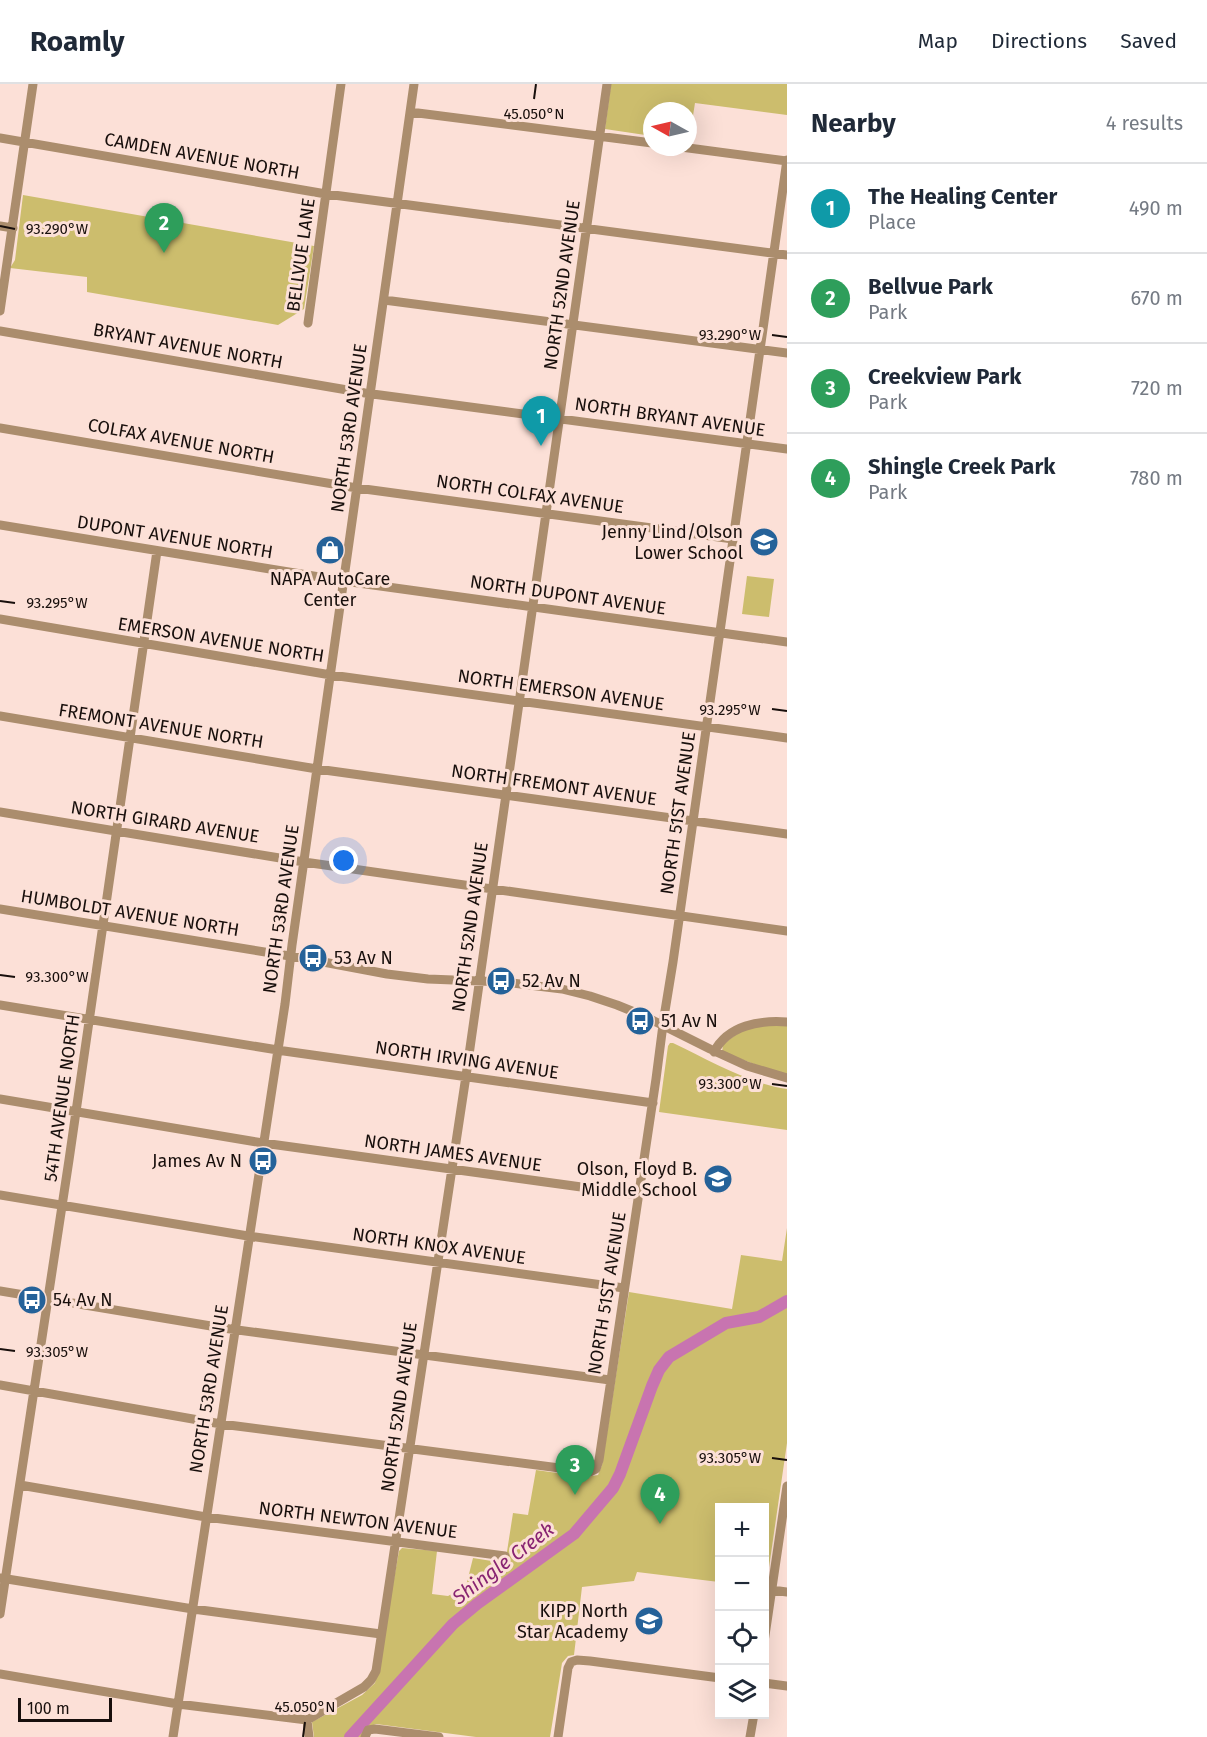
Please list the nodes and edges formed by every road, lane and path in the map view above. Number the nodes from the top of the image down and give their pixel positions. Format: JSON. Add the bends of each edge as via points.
{"nodes":[{"id":1,"x":33,"y":84,"type":"edge"},
{"id":2,"x":341,"y":84,"type":"edge"},
{"id":3,"x":414,"y":84,"type":"edge"},
{"id":4,"x":607,"y":84,"type":"edge"},
{"id":5,"x":410,"y":112,"type":"junction"},
{"id":6,"x":600,"y":136,"type":"junction"},
{"id":7,"x":0,"y":138,"type":"edge"},
{"id":8,"x":643,"y":142,"type":"edge"},
{"id":9,"x":24,"y":143,"type":"junction"},
{"id":10,"x":697,"y":149,"type":"edge"},
{"id":11,"x":787,"y":161,"type":"edge"},
{"id":12,"x":326,"y":194,"type":"junction"},
{"id":13,"x":398,"y":204,"type":"junction"},
{"id":14,"x":0,"y":226,"type":"edge"},
{"id":15,"x":13,"y":228,"type":"junction"},
{"id":16,"x":586,"y":230,"type":"junction"},
{"id":17,"x":774,"y":254,"type":"junction"},
{"id":18,"x":787,"y":255,"type":"edge"},
{"id":19,"x":384,"y":300,"type":"junction"},
{"id":20,"x":0,"y":311,"type":"edge"},
{"id":21,"x":308,"y":323,"type":"dead end"},
{"id":22,"x":573,"y":325,"type":"junction"},
{"id":23,"x":0,"y":331,"type":"edge"},
{"id":24,"x":760,"y":350,"type":"junction"},
{"id":25,"x":787,"y":353,"type":"edge"},
{"id":26,"x":371,"y":393,"type":"junction"},
{"id":27,"x":560,"y":419,"type":"junction"},
{"id":28,"x":0,"y":428,"type":"edge"},
{"id":29,"x":746,"y":444,"type":"junction"},
{"id":30,"x":787,"y":449,"type":"edge"},
{"id":31,"x":357,"y":488,"type":"junction"},
{"id":32,"x":546,"y":513,"type":"junction"},
{"id":33,"x":0,"y":525,"type":"edge"},
{"id":34,"x":733,"y":539,"type":"junction"},
{"id":35,"x":157,"y":551,"type":"junction"},
{"id":36,"x":344,"y":581,"type":"junction"},
{"id":37,"x":533,"y":607,"type":"junction"},
{"id":38,"x":0,"y":620,"type":"edge"},
{"id":39,"x":720,"y":632,"type":"junction"},
{"id":40,"x":787,"y":642,"type":"edge"},
{"id":41,"x":144,"y":643,"type":"junction"},
{"id":42,"x":331,"y":675,"type":"junction"},
{"id":43,"x":519,"y":701,"type":"junction"},
{"id":44,"x":0,"y":716,"type":"edge"},
{"id":45,"x":706,"y":727,"type":"junction"},
{"id":46,"x":130,"y":738,"type":"junction"},
{"id":47,"x":787,"y":738,"type":"edge"},
{"id":48,"x":317,"y":769,"type":"junction"},
{"id":49,"x":506,"y":795,"type":"junction"},
{"id":50,"x":0,"y":812,"type":"edge"},
{"id":51,"x":693,"y":821,"type":"junction"},
{"id":52,"x":117,"y":831,"type":"junction"},
{"id":53,"x":787,"y":834,"type":"edge"},
{"id":54,"x":304,"y":862,"type":"junction"},
{"id":55,"x":492,"y":889,"type":"junction"},
{"id":56,"x":0,"y":909,"type":"edge"},
{"id":57,"x":680,"y":916,"type":"junction"},
{"id":58,"x":104,"y":926,"type":"junction"},
{"id":59,"x":787,"y":931,"type":"edge"},
{"id":60,"x":291,"y":956,"type":"junction"},
{"id":61,"x":479,"y":982,"type":"junction"},
{"id":62,"x":0,"y":1005,"type":"edge"},
{"id":63,"x":90,"y":1020,"type":"junction"},
{"id":64,"x":787,"y":1022,"type":"edge"},
{"id":65,"x":663,"y":1026,"type":"junction"},
{"id":66,"x":278,"y":1050,"type":"junction"},
{"id":67,"x":714,"y":1052,"type":"junction"},
{"id":68,"x":466,"y":1077,"type":"junction"},
{"id":69,"x":787,"y":1078,"type":"edge"},
{"id":70,"x":0,"y":1099,"type":"edge"},
{"id":71,"x":653,"y":1103,"type":"junction"},
{"id":72,"x":76,"y":1112,"type":"junction"},
{"id":73,"x":263,"y":1143,"type":"junction"},
{"id":74,"x":452,"y":1170,"type":"junction"},
{"id":75,"x":0,"y":1195,"type":"edge"},
{"id":76,"x":639,"y":1195,"type":"junction"},
{"id":77,"x":62,"y":1205,"type":"junction"},
{"id":78,"x":249,"y":1236,"type":"junction"},
{"id":79,"x":437,"y":1263,"type":"junction"},
{"id":80,"x":624,"y":1287,"type":"junction"},
{"id":81,"x":0,"y":1292,"type":"edge"},
{"id":82,"x":48,"y":1299,"type":"junction"},
{"id":83,"x":234,"y":1329,"type":"junction"},
{"id":84,"x":423,"y":1356,"type":"junction"},
{"id":85,"x":610,"y":1380,"type":"junction"},
{"id":86,"x":0,"y":1385,"type":"edge"},
{"id":87,"x":34,"y":1391,"type":"junction"},
{"id":88,"x":220,"y":1424,"type":"junction"},
{"id":89,"x":409,"y":1449,"type":"junction"},
{"id":90,"x":20,"y":1485,"type":"junction"},
{"id":91,"x":787,"y":1486,"type":"edge"},
{"id":92,"x":786,"y":1498,"type":"edge"},
{"id":93,"x":206,"y":1517,"type":"junction"},
{"id":94,"x":395,"y":1542,"type":"junction"},
{"id":95,"x":505,"y":1556,"type":"dead end"},
{"id":96,"x":3,"y":1578,"type":"edge"},
{"id":97,"x":772,"y":1590,"type":"junction"},
{"id":98,"x":787,"y":1592,"type":"edge"},
{"id":99,"x":193,"y":1610,"type":"junction"},
{"id":100,"x":769,"y":1612,"type":"edge"},
{"id":101,"x":0,"y":1614,"type":"edge"},
{"id":102,"x":381,"y":1634,"type":"junction"},
{"id":103,"x":0,"y":1674,"type":"edge"},
{"id":104,"x":715,"y":1677,"type":"edge"},
{"id":105,"x":769,"y":1684,"type":"edge"},
{"id":106,"x":787,"y":1686,"type":"edge"},
{"id":107,"x":178,"y":1704,"type":"junction"},
{"id":108,"x":753,"y":1719,"type":"edge"},
{"id":109,"x":307,"y":1720,"type":"junction"},
{"id":110,"x":367,"y":1734,"type":"edge"},
{"id":111,"x":173,"y":1737,"type":"edge"},
{"id":112,"x":309,"y":1737,"type":"edge"},
{"id":113,"x":439,"y":1737,"type":"edge"},
{"id":114,"x":558,"y":1737,"type":"edge"},
{"id":115,"x":750,"y":1737,"type":"edge"}],
"edges":[{"from":1,"to":9,"type":"street"},
{"from":2,"to":12,"type":"street","name":"BELLVUE LANE"},
{"from":3,"to":5,"type":"street","name":"NORTH 53RD AVENUE"},
{"from":4,"to":6,"type":"street","name":"NORTH 52ND AVENUE"},
{"from":5,"to":6,"type":"street"},
{"from":5,"to":13,"type":"street","name":"NORTH 53RD AVENUE"},
{"from":6,"to":8,"type":"street"},
{"from":6,"to":16,"type":"street","name":"NORTH 52ND AVENUE"},
{"from":7,"to":9,"type":"street","name":"CAMDEN AVENUE NORTH"},
{"from":9,"to":12,"type":"street","name":"CAMDEN AVENUE NORTH"},
{"from":9,"to":15,"type":"street"},
{"from":10,"to":11,"type":"street"},
{"from":11,"to":17,"type":"street","name":"NORTH 51ST AVENUE"},
{"from":12,"to":13,"type":"street","name":"CAMDEN AVENUE NORTH"},
{"from":12,"to":21,"type":"street","name":"BELLVUE LANE"},
{"from":13,"to":16,"type":"street","name":"CAMDEN AVENUE NORTH"},
{"from":13,"to":19,"type":"street","name":"NORTH 53RD AVENUE"},
{"from":14,"to":15,"type":"street"},
{"from":15,"to":20,"type":"street"},
{"from":16,"to":17,"type":"street","name":"CAMDEN AVENUE NORTH"},
{"from":16,"to":22,"type":"street","name":"NORTH 52ND AVENUE"},
{"from":17,"to":18,"type":"street","name":"CAMDEN AVENUE NORTH"},
{"from":17,"to":24,"type":"street","name":"NORTH 51ST AVENUE"},
{"from":19,"to":22,"type":"street"},
{"from":19,"to":26,"type":"street","name":"NORTH 53RD AVENUE"},
{"from":22,"to":24,"type":"street"},
{"from":22,"to":27,"type":"street","name":"NORTH 52ND AVENUE"},
{"from":23,"to":26,"type":"street","name":"BRYANT AVENUE NORTH"},
{"from":24,"to":25,"type":"street"},
{"from":24,"to":29,"type":"street","name":"NORTH 51ST AVENUE"},
{"from":26,"to":27,"type":"street","name":"NORTH BRYANT AVENUE"},
{"from":26,"to":31,"type":"street","name":"NORTH 53RD AVENUE"},
{"from":27,"to":29,"type":"street","name":"NORTH BRYANT AVENUE"},
{"from":27,"to":32,"type":"street","name":"NORTH 52ND AVENUE"},
{"from":28,"to":31,"type":"street","name":"COLFAX AVENUE NORTH"},
{"from":29,"to":30,"type":"street","name":"NORTH BRYANT AVENUE"},
{"from":29,"to":34,"type":"street","name":"NORTH 51ST AVENUE"},
{"from":31,"to":32,"type":"street","name":"NORTH COLFAX AVENUE"},
{"from":31,"to":36,"type":"street","name":"NORTH 53RD AVENUE"},
{"from":32,"to":34,"type":"street","name":"NORTH COLFAX AVENUE"},
{"from":32,"to":37,"type":"street","name":"NORTH 52ND AVENUE"},
{"from":33,"to":35,"type":"street","name":"DUPONT AVENUE NORTH"},
{"from":34,"to":39,"type":"street","name":"NORTH 51ST AVENUE"},
{"from":35,"to":36,"type":"street","name":"DUPONT AVENUE NORTH"},
{"from":35,"to":41,"type":"street","name":"54TH AVENUE NORTH"},
{"from":36,"to":37,"type":"street","name":"NORTH DUPONT AVENUE"},
{"from":36,"to":42,"type":"street","name":"NORTH 53RD AVENUE"},
{"from":37,"to":39,"type":"street","name":"NORTH DUPONT AVENUE"},
{"from":37,"to":43,"type":"street","name":"NORTH 52ND AVENUE"},
{"from":38,"to":41,"type":"street","name":"EMERSON AVENUE NORTH"},
{"from":39,"to":40,"type":"street","name":"NORTH DUPONT AVENUE"},
{"from":39,"to":45,"type":"street","name":"NORTH 51ST AVENUE"},
{"from":41,"to":42,"type":"street","name":"EMERSON AVENUE NORTH"},
{"from":41,"to":46,"type":"street","name":"54TH AVENUE NORTH"},
{"from":42,"to":43,"type":"street","name":"NORTH EMERSON AVENUE"},
{"from":42,"to":48,"type":"street","name":"NORTH 53RD AVENUE"},
{"from":43,"to":45,"type":"street","name":"NORTH EMERSON AVENUE"},
{"from":43,"to":49,"type":"street","name":"NORTH 52ND AVENUE"},
{"from":44,"to":46,"type":"street","name":"FREMONT AVENUE NORTH"},
{"from":45,"to":47,"type":"street","name":"NORTH EMERSON AVENUE"},
{"from":45,"to":51,"type":"street","name":"NORTH 51ST AVENUE"},
{"from":46,"to":48,"type":"street","name":"FREMONT AVENUE NORTH"},
{"from":46,"to":52,"type":"street","name":"54TH AVENUE NORTH"},
{"from":48,"to":49,"type":"street","name":"NORTH FREMONT AVENUE"},
{"from":48,"to":54,"type":"street","name":"NORTH 53RD AVENUE"},
{"from":49,"to":51,"type":"street","name":"NORTH FREMONT AVENUE"},
{"from":49,"to":55,"type":"street","name":"NORTH 52ND AVENUE"},
{"from":50,"to":52,"type":"street","name":"NORTH GIRARD AVENUE"},
{"from":51,"to":53,"type":"street","name":"NORTH FREMONT AVENUE"},
{"from":51,"to":57,"type":"street","name":"NORTH 51ST AVENUE"},
{"from":52,"to":54,"type":"street","name":"NORTH GIRARD AVENUE"},
{"from":52,"to":58,"type":"street","name":"54TH AVENUE NORTH"},
{"from":54,"to":55,"type":"street","name":"NORTH GIRARD AVENUE"},
{"from":54,"to":60,"type":"street","name":"NORTH 53RD AVENUE"},
{"from":55,"to":57,"type":"street","name":"NORTH GIRARD AVENUE"},
{"from":55,"to":61,"type":"street","name":"NORTH 52ND AVENUE"},
{"from":56,"to":58,"type":"street","name":"HUMBOLDT AVENUE NORTH"},
{"from":57,"to":59,"type":"street","name":"NORTH GIRARD AVENUE"},
{"from":57,"to":65,"type":"street","name":"NORTH 51ST AVENUE"},
{"from":58,"to":60,"type":"street","name":"HUMBOLDT AVENUE NORTH"},
{"from":58,"to":63,"type":"street","name":"54TH AVENUE NORTH"},
{"from":60,"to":61,"type":"street","name":"HUMBOLDT AVENUE NORTH","via":[[387,974]]},
{"from":60,"to":66,"type":"street","name":"NORTH 53RD AVENUE"},
{"from":61,"to":65,"type":"street","name":"HUMBOLDT AVENUE NORTH","via":[[533,985],[590,996]]},
{"from":61,"to":68,"type":"street","name":"NORTH 52ND AVENUE"},
{"from":62,"to":63,"type":"street","name":"NORTH IRVING AVENUE"},
{"from":63,"to":66,"type":"street","name":"NORTH IRVING AVENUE"},
{"from":63,"to":72,"type":"street","name":"54TH AVENUE NORTH"},
{"from":64,"to":67,"type":"street","via":[[744,1026]]},
{"from":65,"to":67,"type":"street","name":"HUMBOLDT AVENUE NORTH"},
{"from":65,"to":71,"type":"street","name":"NORTH 51ST AVENUE"},
{"from":66,"to":68,"type":"street","name":"NORTH IRVING AVENUE"},
{"from":66,"to":73,"type":"street","name":"NORTH 53RD AVENUE"},
{"from":67,"to":69,"type":"street","name":"HUMBOLDT AVENUE NORTH"},
{"from":68,"to":71,"type":"street","name":"NORTH IRVING AVENUE"},
{"from":68,"to":74,"type":"street","name":"NORTH 52ND AVENUE"},
{"from":70,"to":72,"type":"street","name":"NORTH JAMES AVENUE"},
{"from":71,"to":76,"type":"street","name":"NORTH 51ST AVENUE"},
{"from":72,"to":73,"type":"street","name":"NORTH JAMES AVENUE"},
{"from":72,"to":77,"type":"street","name":"54TH AVENUE NORTH"},
{"from":73,"to":74,"type":"street","name":"NORTH JAMES AVENUE"},
{"from":73,"to":78,"type":"street","name":"NORTH 53RD AVENUE"},
{"from":74,"to":76,"type":"street","name":"NORTH JAMES AVENUE"},
{"from":74,"to":79,"type":"street","name":"NORTH 52ND AVENUE"},
{"from":75,"to":77,"type":"street","name":"NORTH KNOX AVENUE"},
{"from":76,"to":80,"type":"street","name":"NORTH 51ST AVENUE"},
{"from":77,"to":78,"type":"street","name":"NORTH KNOX AVENUE"},
{"from":77,"to":82,"type":"street","name":"54TH AVENUE NORTH"},
{"from":78,"to":79,"type":"street","name":"NORTH KNOX AVENUE"},
{"from":78,"to":83,"type":"street","name":"NORTH 53RD AVENUE"},
{"from":79,"to":80,"type":"street","name":"NORTH KNOX AVENUE"},
{"from":79,"to":84,"type":"street","name":"NORTH 52ND AVENUE"},
{"from":80,"to":85,"type":"street","name":"NORTH 51ST AVENUE"},
{"from":81,"to":82,"type":"street"},
{"from":82,"to":83,"type":"street"},
{"from":82,"to":87,"type":"street","name":"54TH AVENUE NORTH"},
{"from":83,"to":84,"type":"street"},
{"from":83,"to":88,"type":"street","name":"NORTH 53RD AVENUE"},
{"from":84,"to":85,"type":"street"},
{"from":84,"to":89,"type":"street","name":"NORTH 52ND AVENUE"},
{"from":85,"to":89,"type":"street","name":"NORTH 51ST AVENUE","via":[[599,1460],[590,1472]]},
{"from":86,"to":87,"type":"street"},
{"from":87,"to":88,"type":"street"},
{"from":87,"to":90,"type":"street","name":"54TH AVENUE NORTH"},
{"from":88,"to":89,"type":"street"},
{"from":88,"to":93,"type":"street","name":"NORTH 53RD AVENUE"},
{"from":89,"to":94,"type":"street","name":"NORTH 52ND AVENUE"},
{"from":90,"to":93,"type":"street","name":"NORTH NEWTON AVENUE"},
{"from":90,"to":96,"type":"street","name":"54TH AVENUE NORTH"},
{"from":91,"to":92,"type":"street"},
{"from":92,"to":97,"type":"street"},
{"from":93,"to":94,"type":"street","name":"NORTH NEWTON AVENUE"},
{"from":93,"to":99,"type":"street","name":"NORTH 53RD AVENUE"},
{"from":94,"to":95,"type":"street","name":"NORTH NEWTON AVENUE"},
{"from":94,"to":102,"type":"street","name":"NORTH 52ND AVENUE"},
{"from":96,"to":99,"type":"street"},
{"from":96,"to":101,"type":"street","name":"54TH AVENUE NORTH"},
{"from":97,"to":98,"type":"street"},
{"from":97,"to":100,"type":"street"},
{"from":99,"to":102,"type":"street"},
{"from":99,"to":107,"type":"street","name":"NORTH 53RD AVENUE"},
{"from":102,"to":109,"type":"street","name":"NORTH 52ND AVENUE","via":[[371,1680]]},
{"from":103,"to":107,"type":"street"},
{"from":104,"to":114,"type":"street","via":[[590,1661],[571,1662]]},
{"from":105,"to":106,"type":"street"},
{"from":107,"to":109,"type":"street"},
{"from":107,"to":111,"type":"street","name":"NORTH 53RD AVENUE"},
{"from":108,"to":115,"type":"street"},
{"from":109,"to":112,"type":"street"},
{"from":110,"to":113,"type":"street","via":[[375,1729]]}]}
